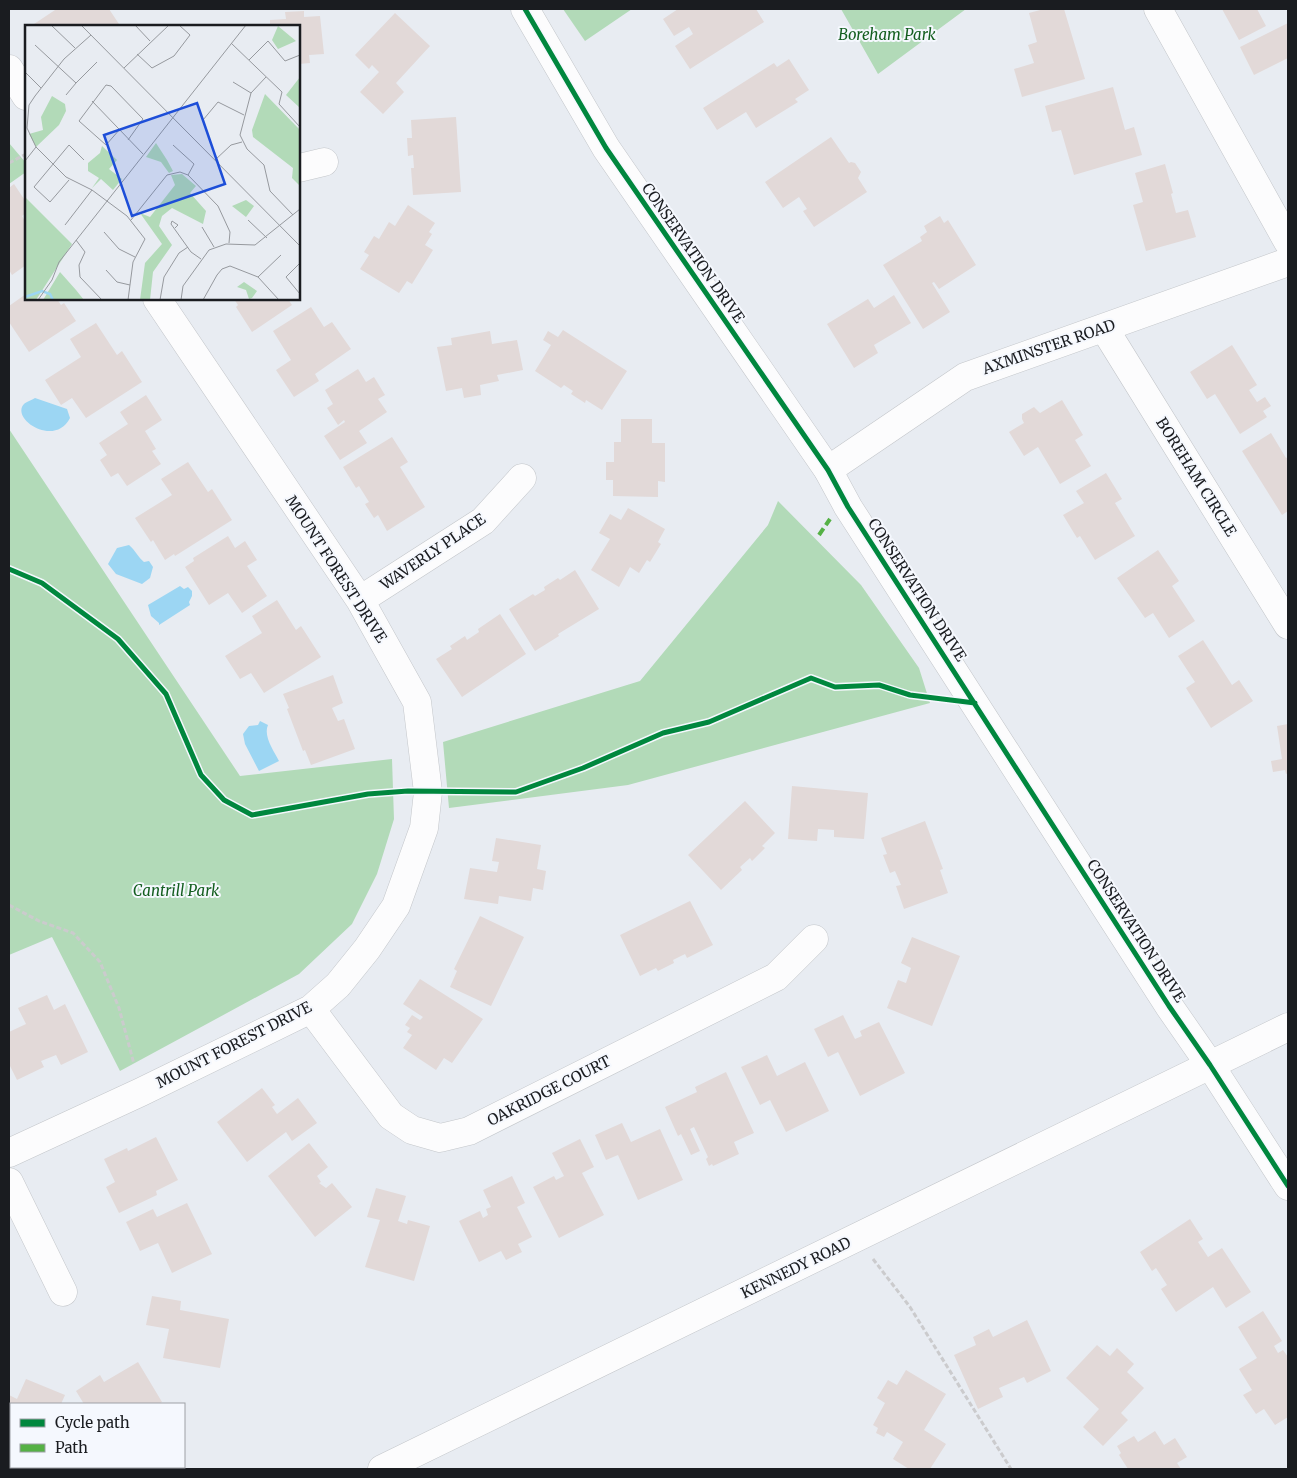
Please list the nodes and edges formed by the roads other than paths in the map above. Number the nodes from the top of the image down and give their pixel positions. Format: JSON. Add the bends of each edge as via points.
{"nodes":[{"id":1,"x":525,"y":9,"type":"edge"},
{"id":2,"x":1158,"y":9,"type":"edge"},
{"id":3,"x":9,"y":69,"type":"edge"},
{"id":4,"x":25,"y":94,"type":"edge"},
{"id":5,"x":1288,"y":242,"type":"edge"},
{"id":6,"x":1288,"y":262,"type":"edge"},
{"id":7,"x":158,"y":300,"type":"edge"},
{"id":8,"x":1104,"y":328,"type":"junction"},
{"id":9,"x":828,"y":470,"type":"junction"},
{"id":10,"x":522,"y":478,"type":"dead end"},
{"id":11,"x":360,"y":600,"type":"junction"},
{"id":12,"x":1288,"y":625,"type":"edge"},
{"id":13,"x":814,"y":939,"type":"dead end"},
{"id":14,"x":311,"y":1009,"type":"junction"},
{"id":15,"x":1288,"y":1027,"type":"edge"},
{"id":16,"x":1210,"y":1065,"type":"junction"},
{"id":17,"x":9,"y":1153,"type":"edge"},
{"id":18,"x":9,"y":1182,"type":"edge"},
{"id":19,"x":1288,"y":1186,"type":"edge"},
{"id":20,"x":63,"y":1292,"type":"dead end"},
{"id":21,"x":394,"y":1467,"type":"edge"}],
"edges":[{"from":1,"to":9,"type":"street","name":"CONSERVATION DRIVE","via":[[606,148]]},
{"from":2,"to":5,"type":"street"},
{"from":3,"to":4,"type":"street"},
{"from":6,"to":8,"type":"street","name":"AXMINSTER ROAD"},
{"from":7,"to":11,"type":"street","name":"MOUNT FOREST DRIVE"},
{"from":8,"to":9,"type":"street","name":"AXMINSTER ROAD","via":[[965,377]]},
{"from":8,"to":12,"type":"street","name":"BOREHAM CIRCLE"},
{"from":9,"to":16,"type":"street","name":"CONSERVATION DRIVE","via":[[848,507]]},
{"from":10,"to":11,"type":"street","name":"WAVERLY PLACE","via":[[483,521]]},
{"from":11,"to":14,"type":"street","name":"MOUNT FOREST DRIVE","via":[[417,702],[428,792],[424,828],[396,906],[368,949],[338,985]]},
{"from":13,"to":14,"type":"street","name":"OAKRIDGE COURT","via":[[776,977],[469,1131],[440,1138],[412,1130],[391,1116]]},
{"from":14,"to":17,"type":"street","name":"MOUNT FOREST DRIVE"},
{"from":15,"to":16,"type":"street","name":"KENNEDY ROAD"},
{"from":16,"to":19,"type":"street","name":"CONSERVATION DRIVE"},
{"from":16,"to":21,"type":"street","name":"KENNEDY ROAD"},
{"from":18,"to":20,"type":"street"}]}
